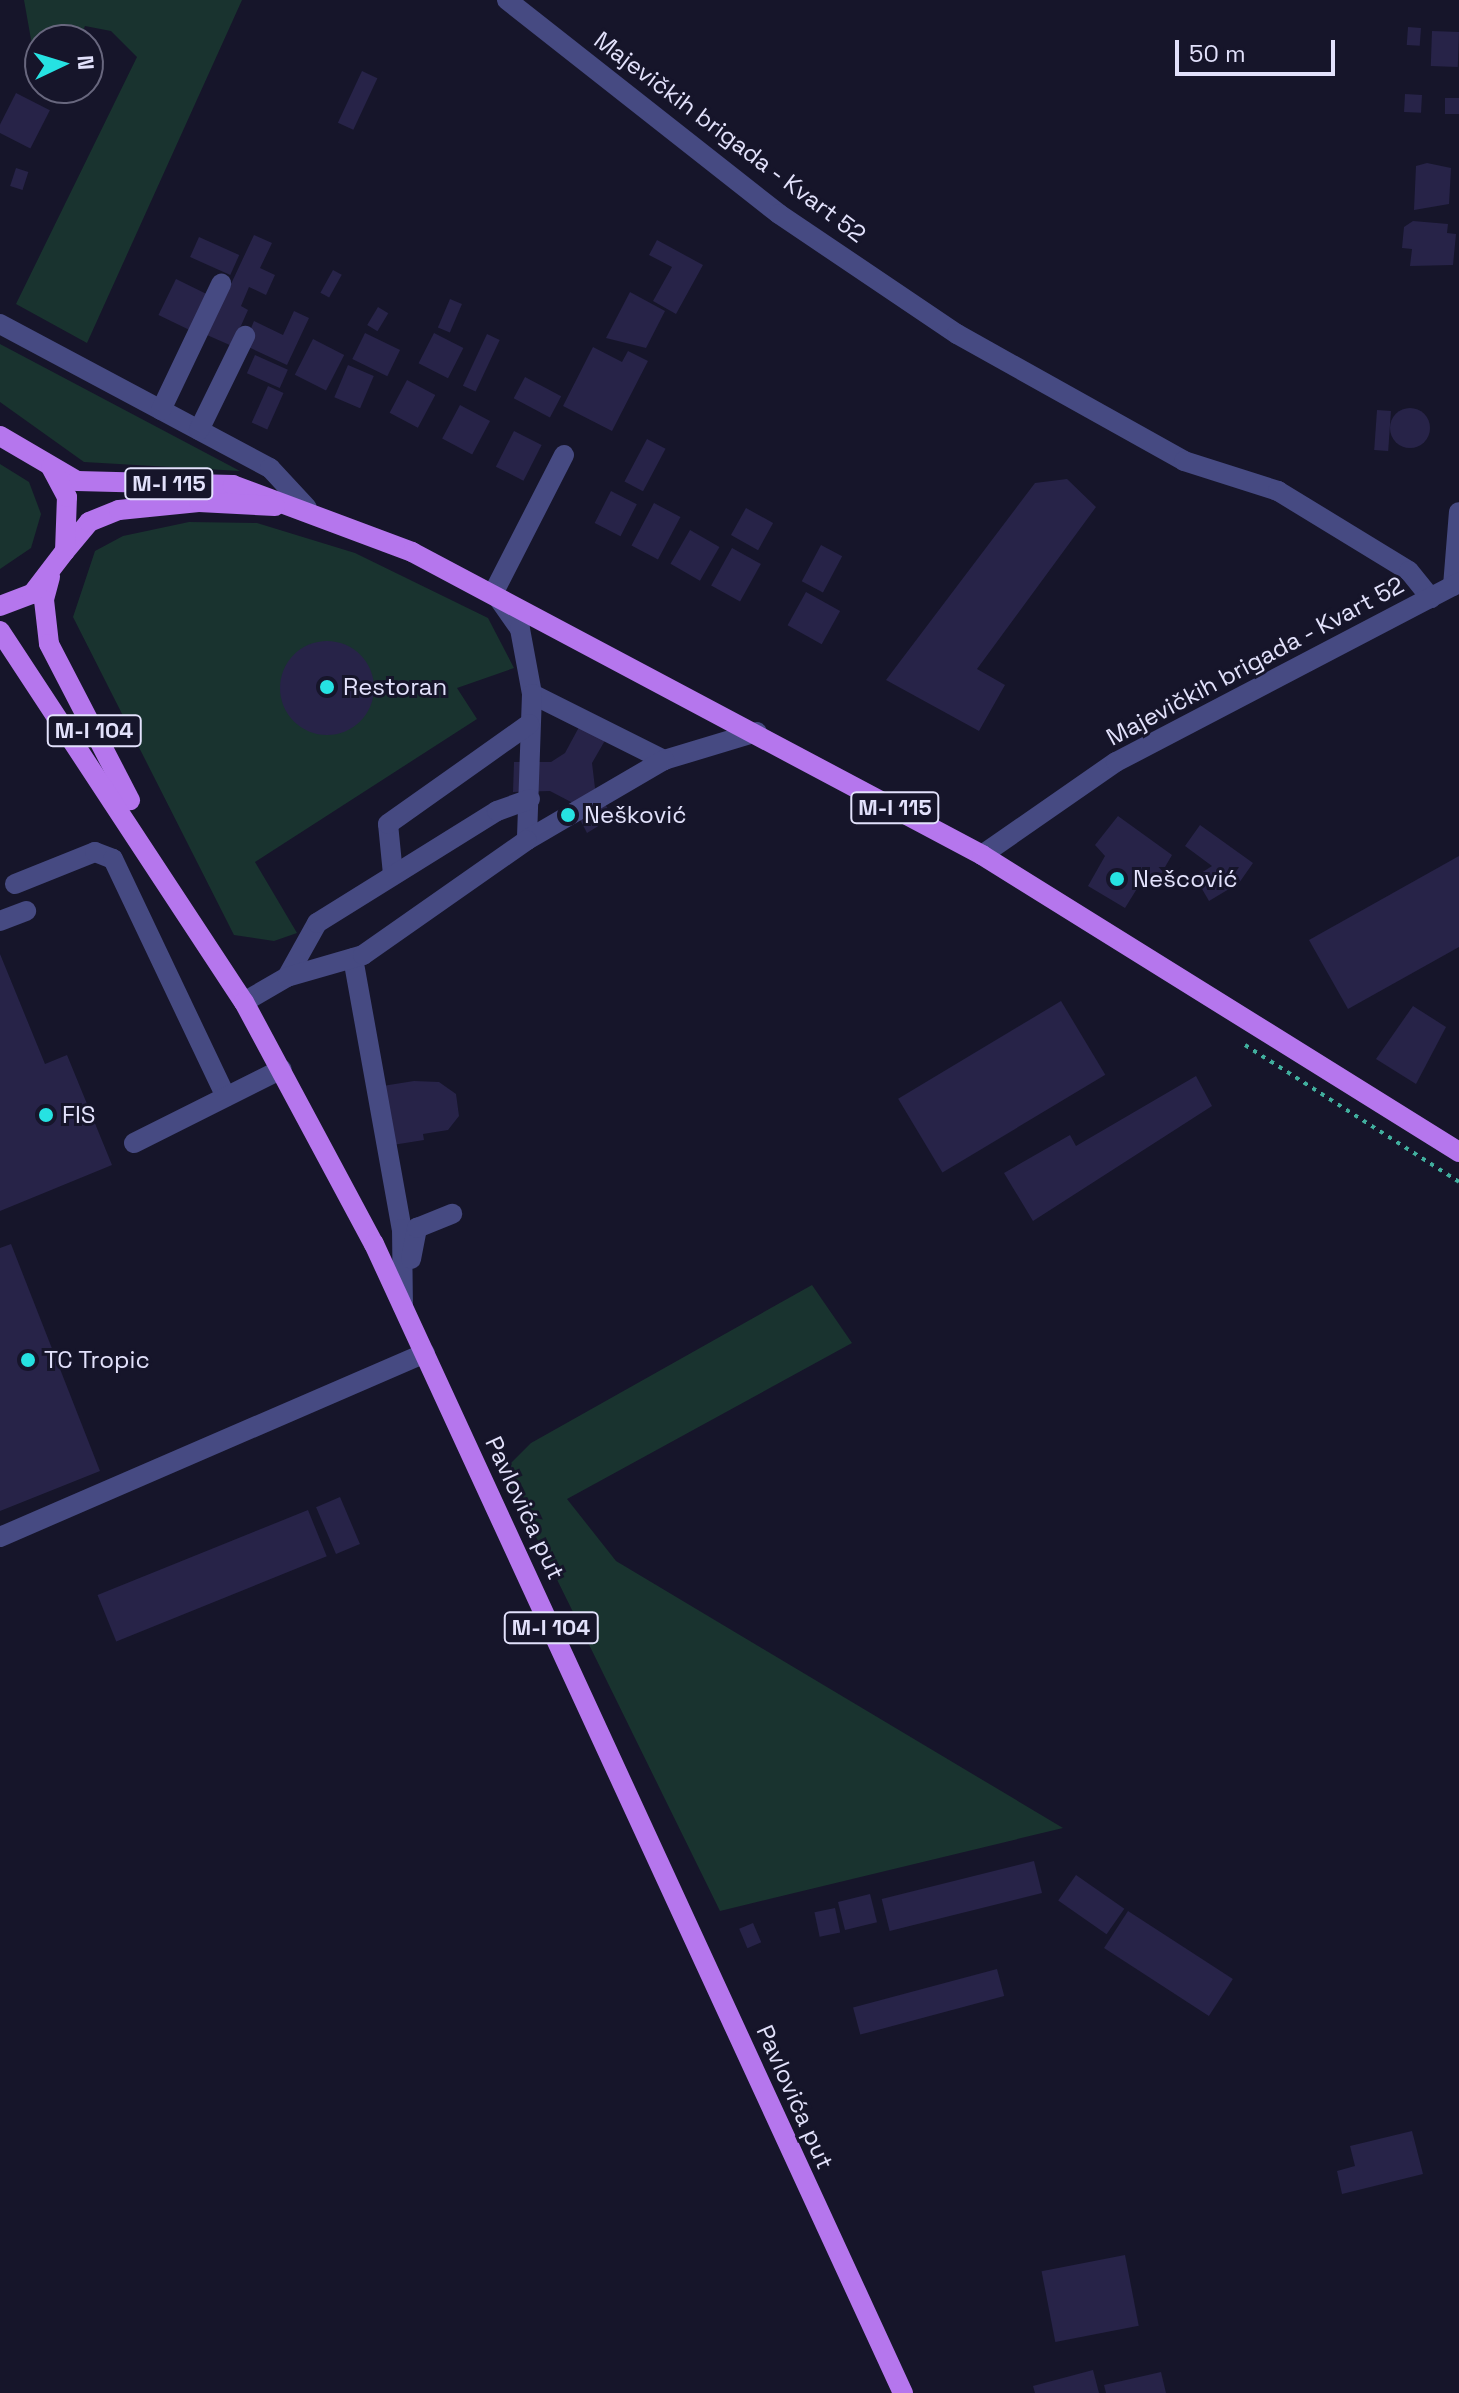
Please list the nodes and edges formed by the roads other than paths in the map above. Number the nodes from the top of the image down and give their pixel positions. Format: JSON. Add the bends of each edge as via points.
{"nodes":[{"id":1,"x":507,"y":0,"type":"edge"},
{"id":2,"x":221,"y":284,"type":"dead end"},
{"id":3,"x":0,"y":324,"type":"edge"},
{"id":4,"x":245,"y":336,"type":"dead end"},
{"id":5,"x":161,"y":410,"type":"junction"},
{"id":6,"x":0,"y":428,"type":"edge"},
{"id":7,"x":199,"y":430,"type":"junction"},
{"id":8,"x":9,"y":439,"type":"edge"},
{"id":9,"x":37,"y":453,"type":"junction"},
{"id":10,"x":564,"y":455,"type":"dead end"},
{"id":11,"x":307,"y":508,"type":"junction"},
{"id":12,"x":1459,"y":512,"type":"edge"},
{"id":13,"x":65,"y":551,"type":"junction"},
{"id":14,"x":50,"y":577,"type":"junction"},
{"id":15,"x":1456,"y":585,"type":"edge"},
{"id":16,"x":494,"y":592,"type":"junction"},
{"id":17,"x":1431,"y":598,"type":"junction"},
{"id":18,"x":0,"y":606,"type":"edge"},
{"id":19,"x":0,"y":631,"type":"edge"},
{"id":20,"x":532,"y":694,"type":"junction"},
{"id":21,"x":529,"y":724,"type":"junction"},
{"id":22,"x":757,"y":732,"type":"junction"},
{"id":23,"x":664,"y":760,"type":"junction"},
{"id":24,"x":530,"y":799,"type":"junction"},
{"id":25,"x":527,"y":840,"type":"junction"},
{"id":26,"x":982,"y":855,"type":"junction"},
{"id":27,"x":393,"y":874,"type":"junction"},
{"id":28,"x":168,"y":879,"type":"junction"},
{"id":29,"x":15,"y":884,"type":"dead end"},
{"id":30,"x":26,"y":911,"type":"dead end"},
{"id":31,"x":0,"y":921,"type":"edge"},
{"id":32,"x":353,"y":958,"type":"junction"},
{"id":33,"x":287,"y":977,"type":"junction"},
{"id":34,"x":244,"y":1002,"type":"junction"},
{"id":35,"x":282,"y":1069,"type":"junction"},
{"id":36,"x":226,"y":1097,"type":"junction"},
{"id":37,"x":134,"y":1143,"type":"dead end"},
{"id":38,"x":1459,"y":1152,"type":"edge"},
{"id":39,"x":452,"y":1214,"type":"dead end"},
{"id":40,"x":408,"y":1275,"type":"junction"},
{"id":41,"x":403,"y":1306,"type":"junction"},
{"id":42,"x":425,"y":1353,"type":"junction"},
{"id":43,"x":0,"y":1537,"type":"edge"},
{"id":44,"x":903,"y":2393,"type":"edge"}],
"edges":[{"from":1,"to":17,"type":"street","name":"Majevičkih brigada - Kvart 52","via":[[779,214],[957,334],[1184,461],[1278,491],[1409,571]]},
{"from":2,"to":5,"type":"street"},
{"from":3,"to":5,"type":"street"},
{"from":4,"to":7,"type":"street"},
{"from":5,"to":7,"type":"street"},
{"from":6,"to":8,"type":"main road","number":"M-I 115"},
{"from":7,"to":11,"type":"street","via":[[270,468]]},
{"from":8,"to":9,"type":"main road","number":"M-I 115"},
{"from":9,"to":11,"type":"main road","number":"M-I 115","via":[[77,481],[233,485]]},
{"from":9,"to":13,"type":"main road","number":"M-I 115","via":[[67,497]]},
{"from":10,"to":16,"type":"street"},
{"from":11,"to":13,"type":"main road","number":"M-I 115","via":[[199,502],[119,510],[89,522]]},
{"from":11,"to":16,"type":"main road","number":"M-I 115"},
{"from":12,"to":15,"type":"street"},
{"from":13,"to":14,"type":"main road","number":"M-I 115"},
{"from":14,"to":18,"type":"main road","number":"M-I 115"},
{"from":14,"to":28,"type":"main road","number":"M-I 104","via":[[44,600],[49,644]]},
{"from":15,"to":17,"type":"street"},
{"from":16,"to":20,"type":"street","via":[[520,629]]},
{"from":16,"to":22,"type":"main road","number":"M-I 115"},
{"from":17,"to":26,"type":"street","name":"Majevičkih brigada - Kvart 52","via":[[1116,762]]},
{"from":19,"to":28,"type":"main road","number":"M-I 104"},
{"from":20,"to":21,"type":"street"},
{"from":20,"to":23,"type":"street"},
{"from":21,"to":24,"type":"street"},
{"from":21,"to":27,"type":"street","via":[[388,824]]},
{"from":22,"to":23,"type":"street"},
{"from":22,"to":26,"type":"main road","number":"M-I 115"},
{"from":23,"to":25,"type":"street"},
{"from":24,"to":25,"type":"street"},
{"from":24,"to":27,"type":"street","via":[[497,811]]},
{"from":25,"to":32,"type":"street"},
{"from":26,"to":38,"type":"main road","number":"M-I 115"},
{"from":27,"to":33,"type":"street","via":[[317,923]]},
{"from":28,"to":34,"type":"main road","name":"Pavlovića put","number":"M-I 104"},
{"from":29,"to":36,"type":"street","via":[[95,852],[113,859]]},
{"from":30,"to":31,"type":"street"},
{"from":32,"to":33,"type":"street"},
{"from":32,"to":40,"type":"street"},
{"from":33,"to":34,"type":"street"},
{"from":34,"to":35,"type":"main road","name":"Pavlovića put","number":"M-I 104"},
{"from":35,"to":36,"type":"street"},
{"from":35,"to":41,"type":"main road","name":"Pavlovića put","number":"M-I 104"},
{"from":36,"to":37,"type":"street"},
{"from":39,"to":40,"type":"street","via":[[417,1228]]},
{"from":40,"to":41,"type":"street"},
{"from":41,"to":42,"type":"main road","name":"Pavlovića put","number":"M-I 104"},
{"from":42,"to":43,"type":"street"},
{"from":42,"to":44,"type":"main road","name":"Pavlovića put","number":"M-I 104"}]}
